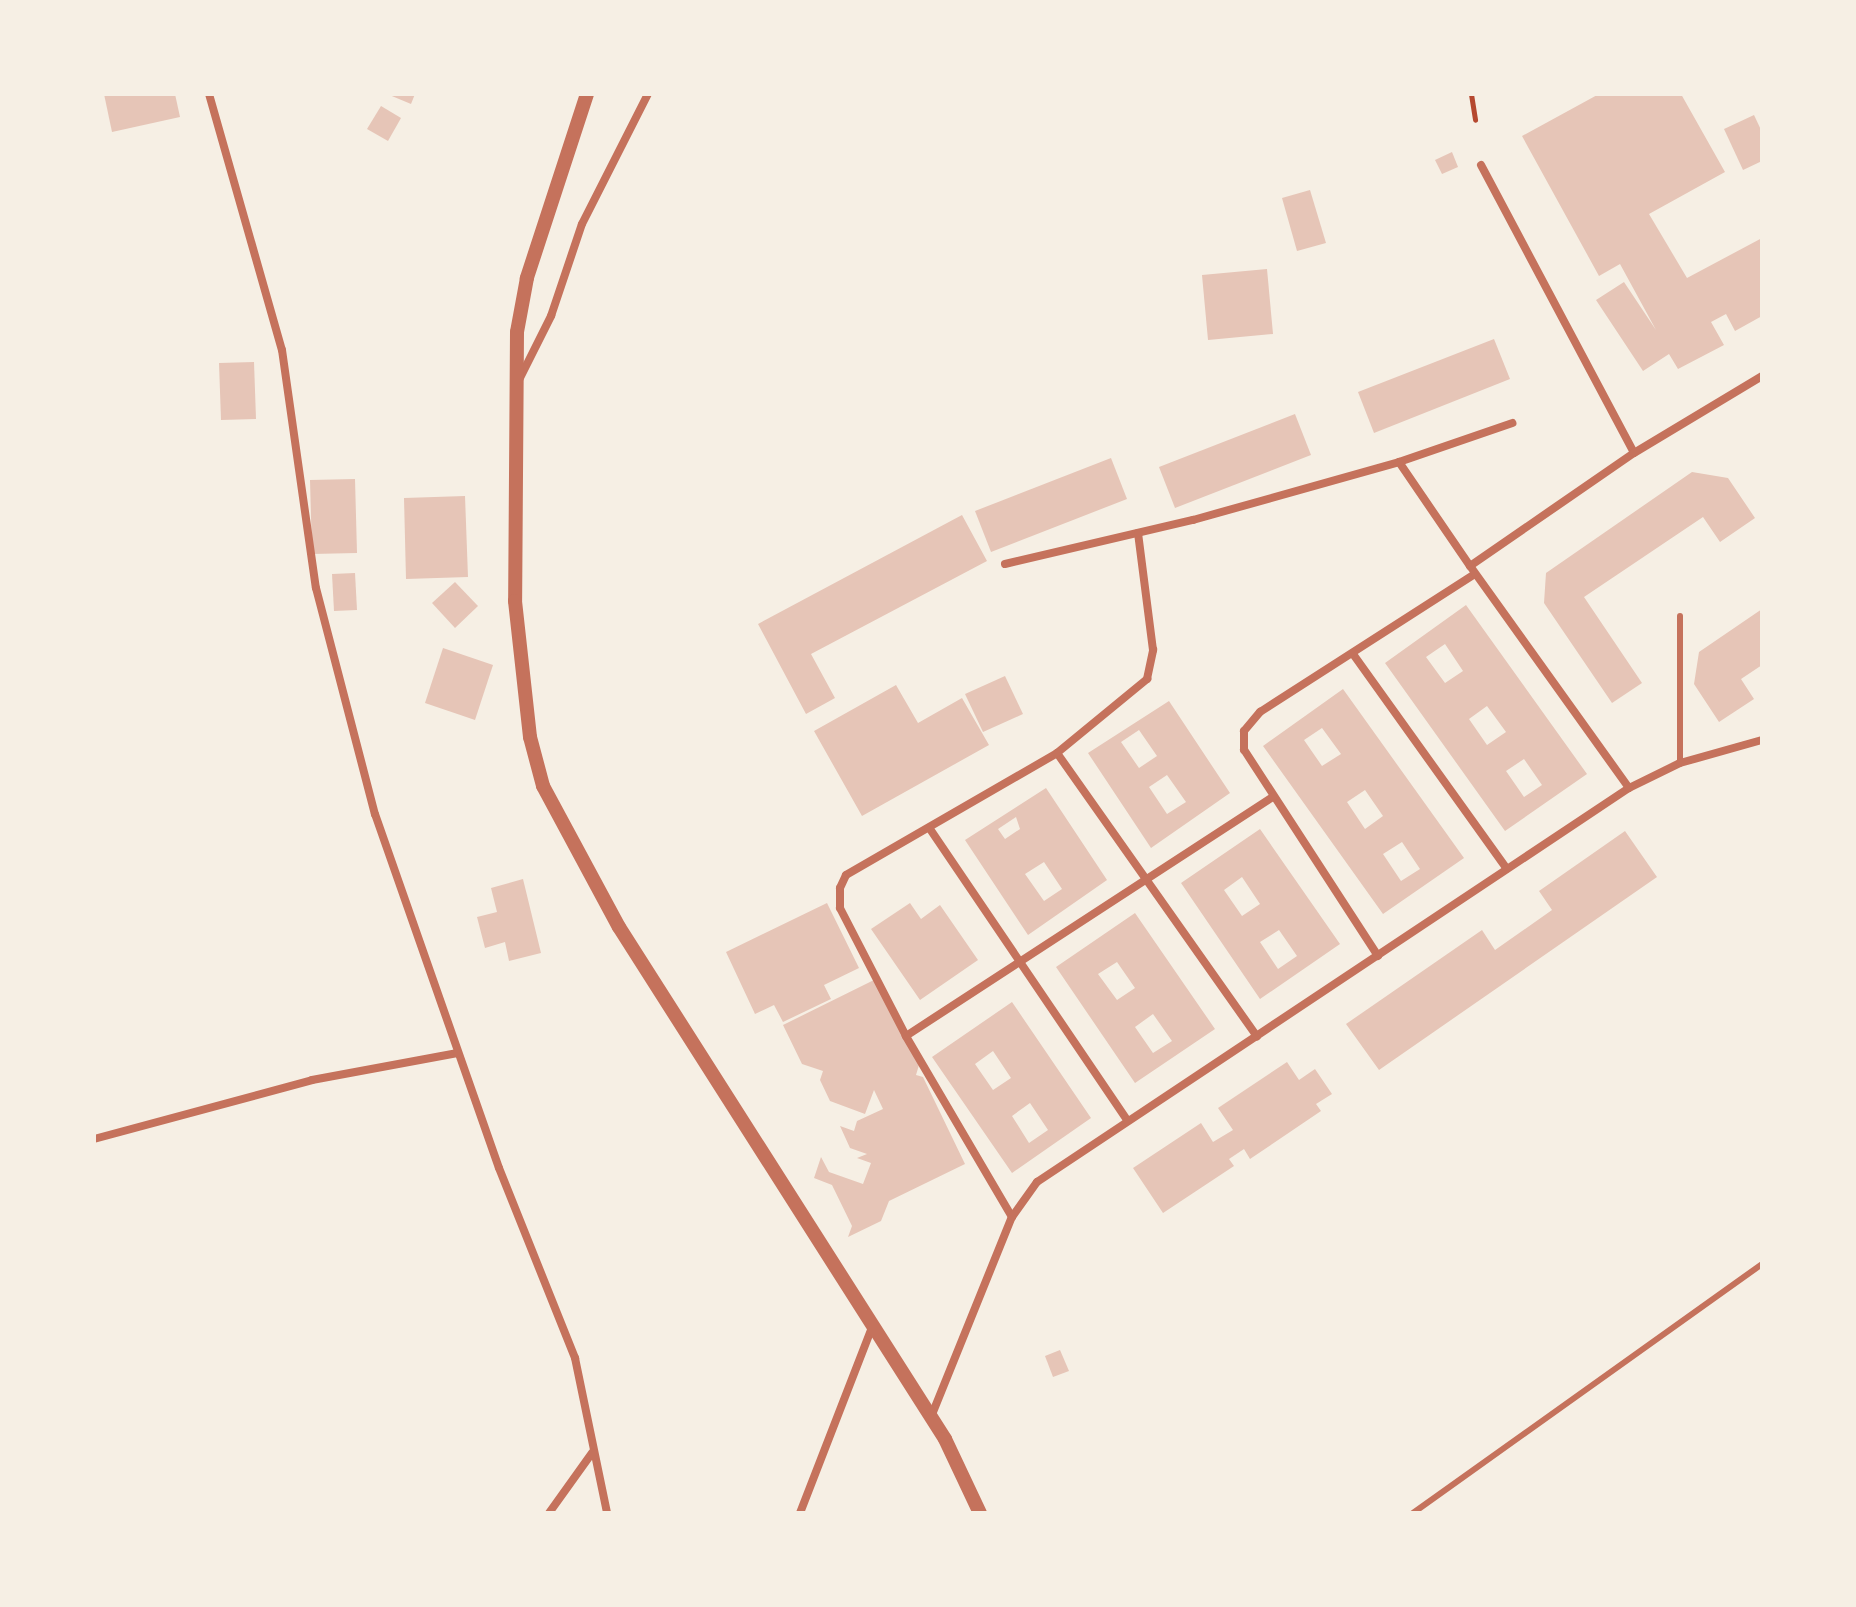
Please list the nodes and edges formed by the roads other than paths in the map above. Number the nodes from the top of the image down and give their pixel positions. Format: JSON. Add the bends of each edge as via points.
{"nodes":[{"id":1,"x":209,"y":94,"type":"edge"},
{"id":2,"x":587,"y":94,"type":"edge"},
{"id":3,"x":648,"y":94,"type":"edge"},
{"id":4,"x":1481,"y":165,"type":"dead end"},
{"id":5,"x":1762,"y":376,"type":"edge"},
{"id":6,"x":513,"y":392,"type":"junction"},
{"id":7,"x":1512,"y":423,"type":"dead end"},
{"id":8,"x":1634,"y":453,"type":"junction"},
{"id":9,"x":1399,"y":462,"type":"junction"},
{"id":10,"x":1138,"y":533,"type":"junction"},
{"id":11,"x":1005,"y":564,"type":"dead end"},
{"id":12,"x":1472,"y":570,"type":"junction"},
{"id":13,"x":1680,"y":616,"type":"dead end"},
{"id":14,"x":1353,"y":654,"type":"junction"},
{"id":15,"x":1762,"y":740,"type":"edge"},
{"id":16,"x":1057,"y":753,"type":"junction"},
{"id":17,"x":1680,"y":763,"type":"junction"},
{"id":18,"x":1629,"y":788,"type":"junction"},
{"id":19,"x":1273,"y":797,"type":"junction"},
{"id":20,"x":930,"y":829,"type":"junction"},
{"id":21,"x":1507,"y":869,"type":"junction"},
{"id":22,"x":1145,"y":880,"type":"junction"},
{"id":23,"x":1378,"y":956,"type":"junction"},
{"id":24,"x":1021,"y":964,"type":"junction"},
{"id":25,"x":906,"y":1036,"type":"junction"},
{"id":26,"x":1257,"y":1037,"type":"junction"},
{"id":27,"x":458,"y":1053,"type":"junction"},
{"id":28,"x":1126,"y":1119,"type":"junction"},
{"id":29,"x":94,"y":1139,"type":"edge"},
{"id":30,"x":1012,"y":1217,"type":"junction"},
{"id":31,"x":1762,"y":1264,"type":"edge"},
{"id":32,"x":873,"y":1325,"type":"junction"},
{"id":33,"x":931,"y":1418,"type":"junction"},
{"id":34,"x":592,"y":1453,"type":"junction"},
{"id":35,"x":549,"y":1513,"type":"edge"},
{"id":36,"x":607,"y":1513,"type":"edge"},
{"id":37,"x":800,"y":1513,"type":"edge"},
{"id":38,"x":980,"y":1513,"type":"edge"},
{"id":39,"x":1413,"y":1513,"type":"edge"}],
"edges":[{"from":1,"to":27,"type":"street","via":[[282,350],[316,588],[379,827]]},
{"from":2,"to":6,"type":"street","via":[[527,278]]},
{"from":3,"to":6,"type":"street","via":[[582,224],[551,316]]},
{"from":4,"to":8,"type":"street"},
{"from":5,"to":8,"type":"street"},
{"from":6,"to":32,"type":"street","via":[[520,678],[543,786],[619,927]]},
{"from":7,"to":9,"type":"street"},
{"from":8,"to":12,"type":"street"},
{"from":9,"to":10,"type":"street"},
{"from":9,"to":12,"type":"street"},
{"from":10,"to":11,"type":"street"},
{"from":10,"to":16,"type":"street","via":[[1153,650],[1151,672],[1131,695]]},
{"from":12,"to":14,"type":"street"},
{"from":12,"to":18,"type":"street"},
{"from":13,"to":17,"type":"lane"},
{"from":14,"to":19,"type":"street","via":[[1249,721],[1244,750]]},
{"from":14,"to":21,"type":"street"},
{"from":15,"to":17,"type":"street"},
{"from":16,"to":20,"type":"street"},
{"from":16,"to":22,"type":"street"},
{"from":17,"to":18,"type":"street"},
{"from":18,"to":21,"type":"street"},
{"from":19,"to":22,"type":"street"},
{"from":19,"to":23,"type":"street"},
{"from":20,"to":24,"type":"street"},
{"from":20,"to":25,"type":"street","via":[[846,875],[839,898]]},
{"from":21,"to":23,"type":"street"},
{"from":22,"to":24,"type":"street"},
{"from":22,"to":26,"type":"street"},
{"from":23,"to":26,"type":"street"},
{"from":24,"to":25,"type":"street"},
{"from":24,"to":28,"type":"street"},
{"from":25,"to":30,"type":"street"},
{"from":26,"to":28,"type":"street"},
{"from":27,"to":29,"type":"street","via":[[312,1080]]},
{"from":27,"to":34,"type":"street","via":[[575,1358]]},
{"from":28,"to":30,"type":"street","via":[[1037,1182]]},
{"from":30,"to":33,"type":"street"},
{"from":31,"to":39,"type":"lane"},
{"from":32,"to":33,"type":"street"},
{"from":32,"to":37,"type":"street"},
{"from":33,"to":38,"type":"street"},
{"from":34,"to":35,"type":"street"},
{"from":34,"to":36,"type":"street"}]}
